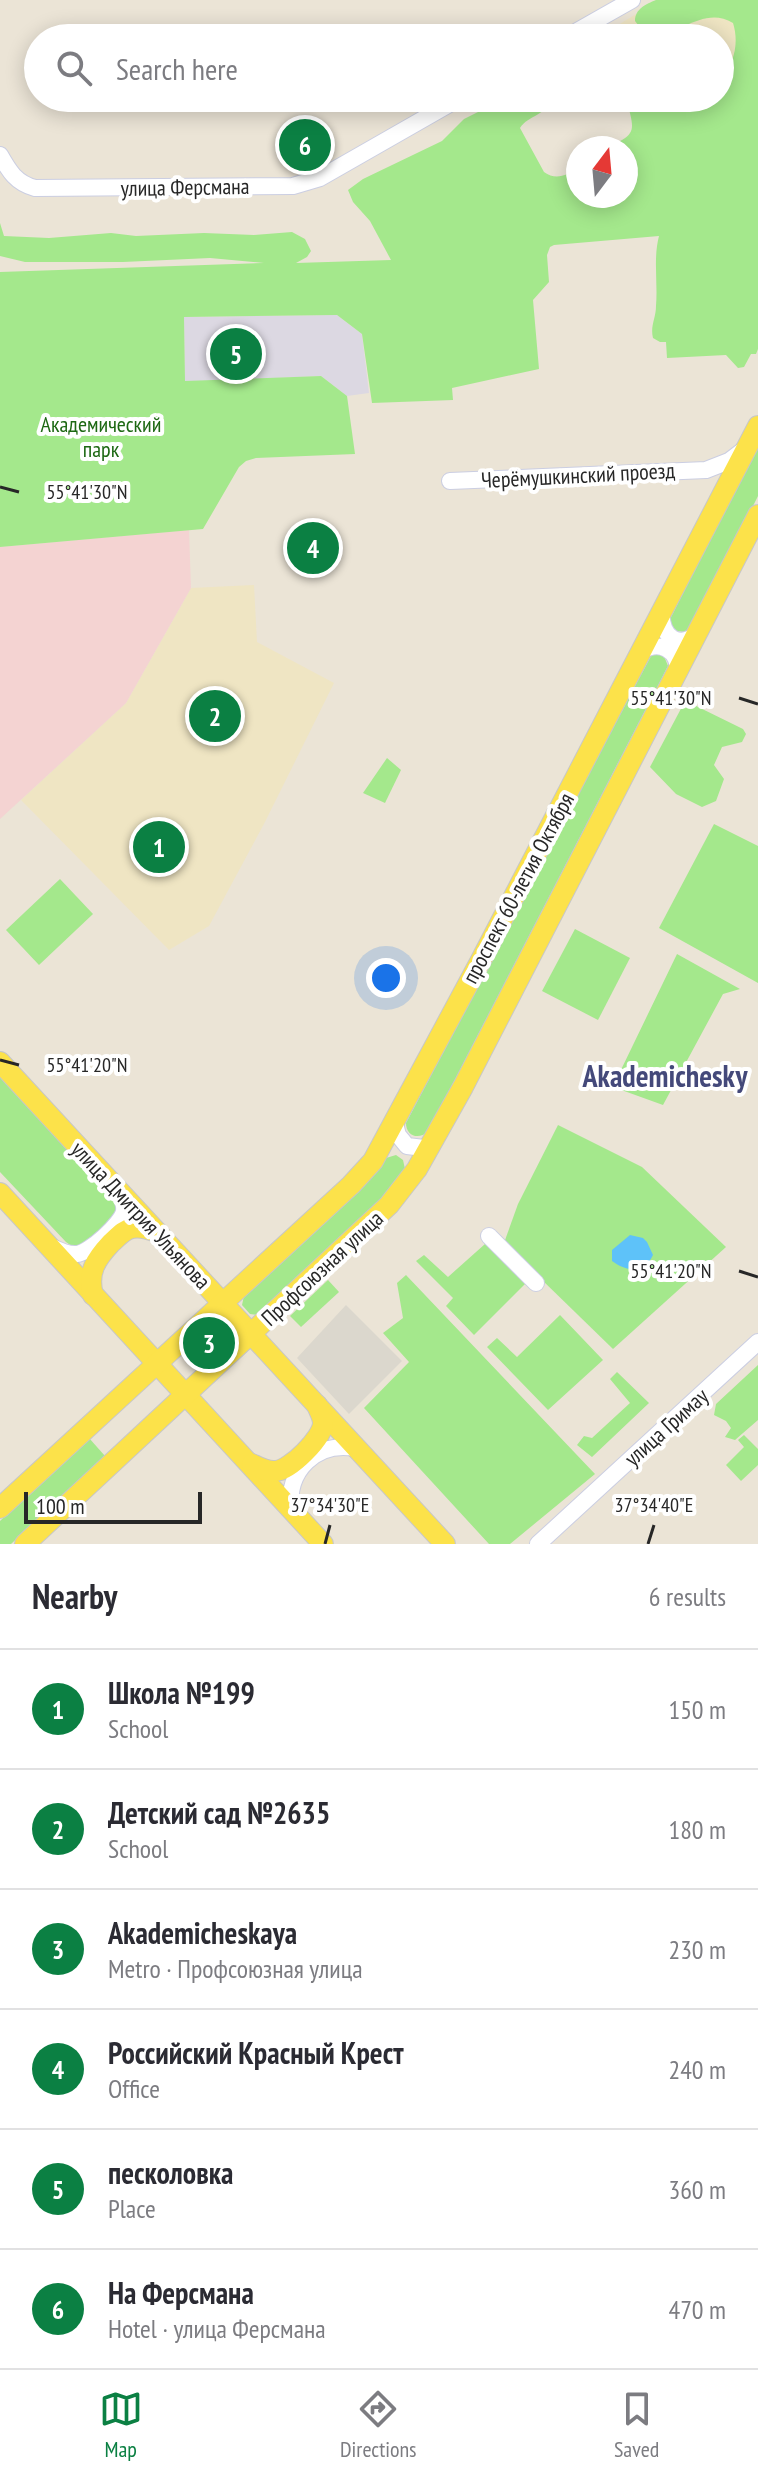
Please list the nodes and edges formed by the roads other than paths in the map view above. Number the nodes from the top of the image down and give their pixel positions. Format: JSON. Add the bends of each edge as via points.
{"nodes":[{"id":1,"x":632,"y":0,"type":"edge"},
{"id":2,"x":590,"y":24,"type":"edge"},
{"id":3,"x":436,"y":112,"type":"edge"},
{"id":4,"x":0,"y":155,"type":"edge"},
{"id":5,"x":758,"y":426,"type":"edge"},
{"id":6,"x":749,"y":445,"type":"junction"},
{"id":7,"x":706,"y":470,"type":"junction"},
{"id":8,"x":450,"y":481,"type":"dead end"},
{"id":9,"x":714,"y":512,"type":"junction"},
{"id":10,"x":758,"y":515,"type":"edge"},
{"id":11,"x":662,"y":613,"type":"junction"},
{"id":12,"x":700,"y":630,"type":"junction"},
{"id":13,"x":641,"y":652,"type":"junction"},
{"id":14,"x":678,"y":672,"type":"junction"},
{"id":15,"x":0,"y":1062,"type":"edge"},
{"id":16,"x":395,"y":1124,"type":"junction"},
{"id":17,"x":432,"y":1144,"type":"junction"},
{"id":18,"x":120,"y":1192,"type":"junction"},
{"id":19,"x":0,"y":1193,"type":"edge"},
{"id":20,"x":157,"y":1232,"type":"junction"},
{"id":21,"x":489,"y":1236,"type":"dead end"},
{"id":22,"x":47,"y":1245,"type":"junction"},
{"id":23,"x":536,"y":1283,"type":"dead end"},
{"id":24,"x":93,"y":1295,"type":"junction"},
{"id":25,"x":223,"y":1303,"type":"junction"},
{"id":26,"x":252,"y":1335,"type":"junction"},
{"id":27,"x":758,"y":1342,"type":"edge"},
{"id":28,"x":158,"y":1364,"type":"junction"},
{"id":29,"x":185,"y":1394,"type":"junction"},
{"id":30,"x":317,"y":1405,"type":"junction"},
{"id":31,"x":355,"y":1448,"type":"junction"},
{"id":32,"x":248,"y":1462,"type":"junction"},
{"id":33,"x":0,"y":1508,"type":"edge"},
{"id":34,"x":291,"y":1510,"type":"junction"},
{"id":35,"x":25,"y":1544,"type":"edge"},
{"id":36,"x":323,"y":1544,"type":"edge"},
{"id":37,"x":445,"y":1544,"type":"edge"},
{"id":38,"x":538,"y":1544,"type":"edge"}],
"edges":[{"from":1,"to":2,"type":"street"},
{"from":3,"to":4,"type":"street","name":"улица Ферсмана","via":[[320,178],[293,186],[35,188],[17,180]]},
{"from":5,"to":6,"type":"main road","name":"проспект 60-летия Октября"},
{"from":6,"to":7,"type":"street","name":"Черёмушкинский проезд"},
{"from":6,"to":9,"type":"main road","name":"проспект 60-летия Октября"},
{"from":7,"to":8,"type":"street","name":"Черёмушкинский проезд"},
{"from":7,"to":9,"type":"street","name":"Черёмушкинский проезд","via":[[716,480]]},
{"from":9,"to":11,"type":"main road","name":"проспект 60-летия Октября"},
{"from":10,"to":12,"type":"main road","name":"проспект 60-летия Октября"},
{"from":11,"to":12,"type":"street","via":[[665,633],[673,639],[693,638]]},
{"from":11,"to":13,"type":"main road","name":"проспект 60-летия Октября"},
{"from":12,"to":14,"type":"main road","name":"проспект 60-летия Октября"},
{"from":13,"to":14,"type":"street","via":[[664,647],[677,660]]},
{"from":13,"to":16,"type":"main road","name":"проспект 60-летия Октября"},
{"from":14,"to":17,"type":"main road","name":"проспект 60-летия Октября"},
{"from":15,"to":18,"type":"main road","name":"улица Дмитрия Ульянова"},
{"from":16,"to":17,"type":"street","via":[[407,1146]]},
{"from":16,"to":25,"type":"main road","name":"Профсоюзная улица","via":[[364,1172]]},
{"from":17,"to":26,"type":"main road","name":"Профсоюзная улица","via":[[389,1205]]},
{"from":18,"to":20,"type":"main road","name":"улица Дмитрия Ульянова"},
{"from":18,"to":22,"type":"street","via":[[121,1219],[89,1250],[79,1255]]},
{"from":19,"to":22,"type":"main road"},
{"from":20,"to":24,"type":"main road","via":[[137,1227],[114,1240],[93,1267]]},
{"from":20,"to":25,"type":"main road","name":"улица Дмитрия Ульянова"},
{"from":21,"to":23,"type":"street"},
{"from":22,"to":24,"type":"main road"},
{"from":24,"to":28,"type":"main road"},
{"from":25,"to":26,"type":"main road","name":"улица Дмитрия Ульянова"},
{"from":25,"to":28,"type":"main road","name":"Профсоюзная улица"},
{"from":26,"to":29,"type":"main road","name":"Профсоюзная улица"},
{"from":26,"to":30,"type":"main road","name":"улица Дмитрия Ульянова"},
{"from":27,"to":38,"type":"street","name":"улица Гримау"},
{"from":28,"to":29,"type":"main road"},
{"from":28,"to":33,"type":"main road","name":"Профсоюзная улица"},
{"from":29,"to":32,"type":"main road"},
{"from":29,"to":35,"type":"main road","name":"Профсоюзная улица"},
{"from":30,"to":31,"type":"main road","name":"улица Дмитрия Ульянова"},
{"from":30,"to":32,"type":"main road","via":[[321,1431],[284,1470],[263,1470]]},
{"from":31,"to":34,"type":"street","via":[[323,1449],[299,1470],[290,1491]]},
{"from":31,"to":37,"type":"main road","name":"улица Дмитрия Ульянова"},
{"from":32,"to":34,"type":"main road"},
{"from":34,"to":36,"type":"main road"}]}
